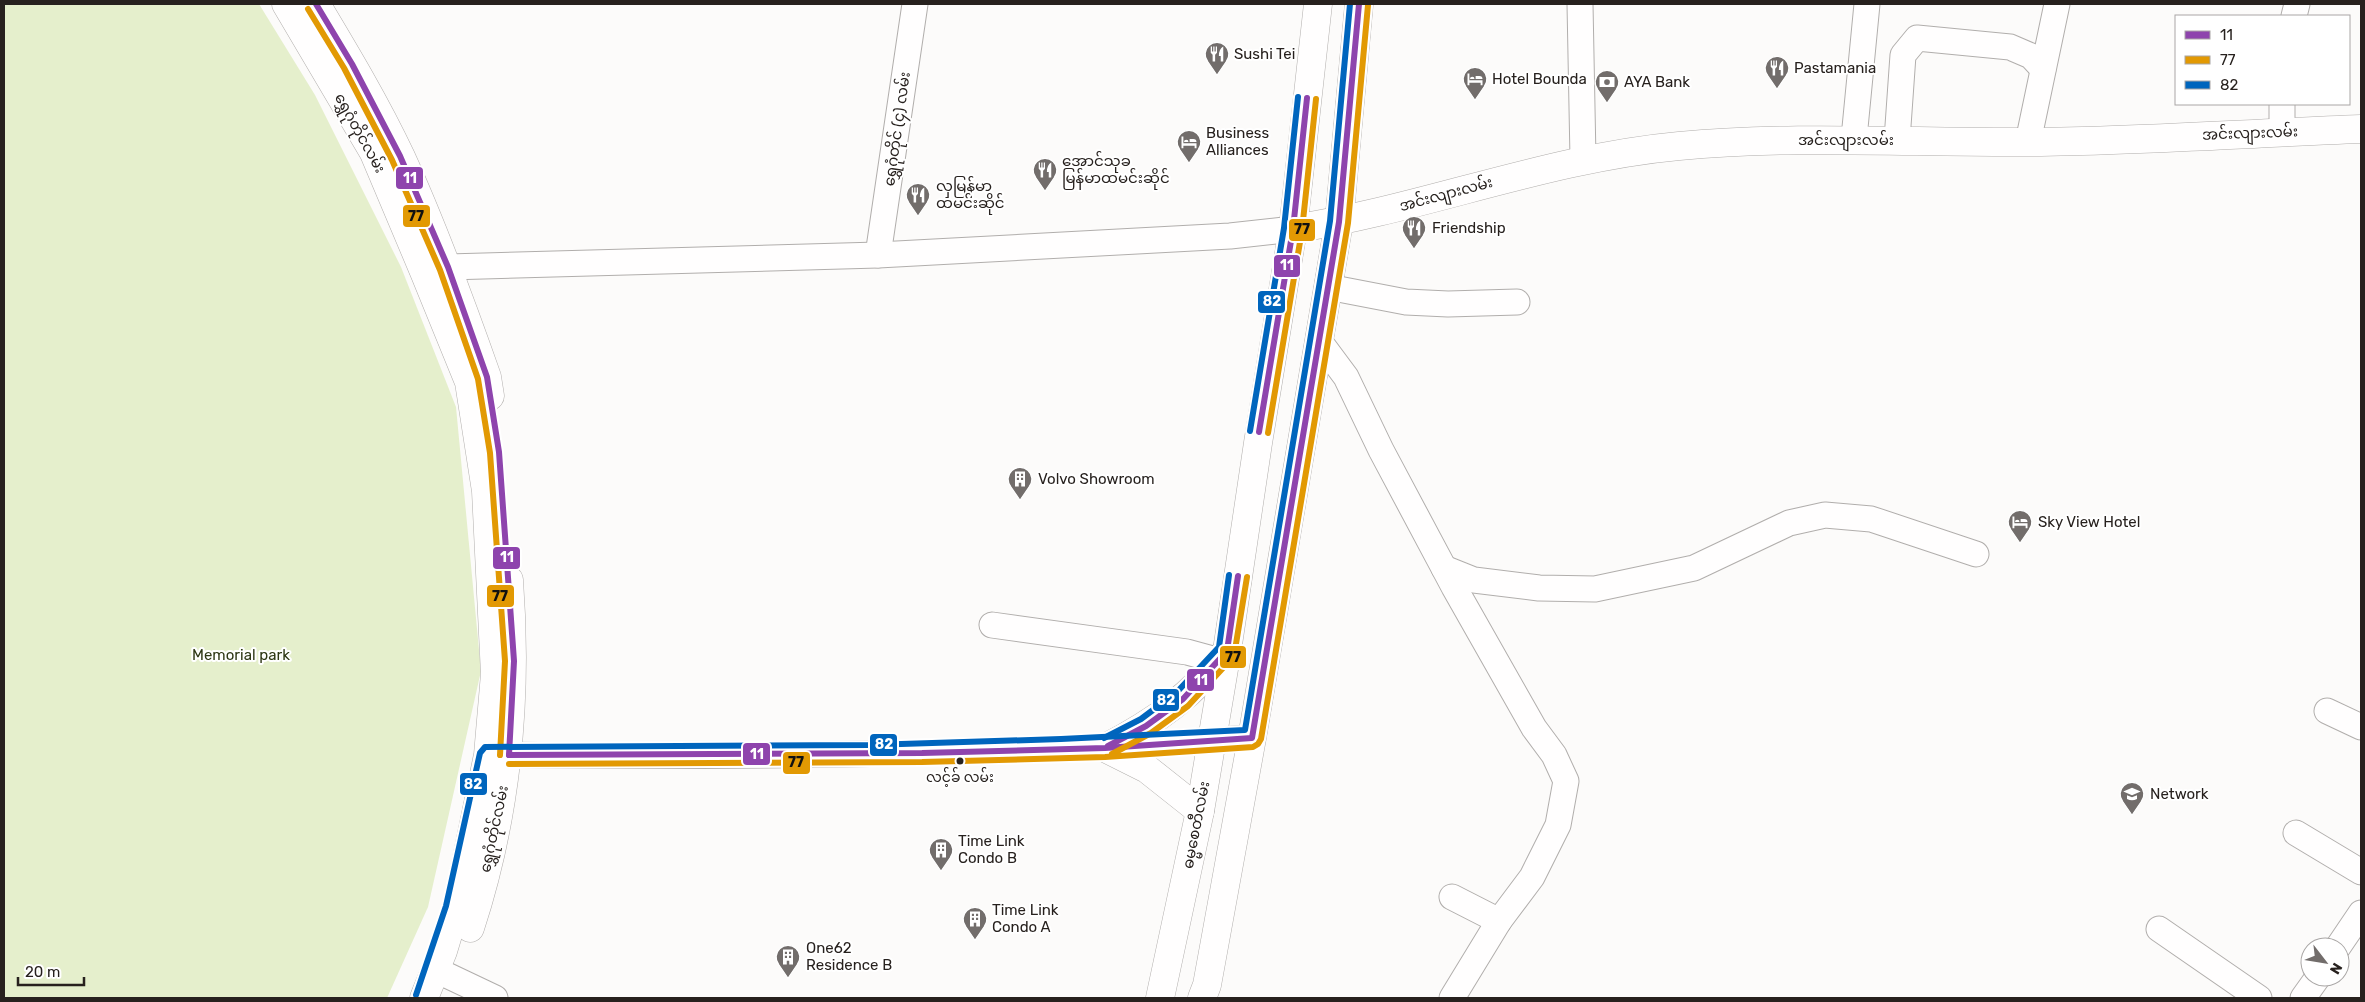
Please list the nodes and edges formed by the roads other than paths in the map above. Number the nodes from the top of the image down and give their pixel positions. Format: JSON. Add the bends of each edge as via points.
{"nodes":[{"id":1,"x":286,"y":4,"type":"edge"},
{"id":2,"x":316,"y":4,"type":"edge"},
{"id":3,"x":915,"y":4,"type":"edge"},
{"id":4,"x":1318,"y":4,"type":"edge"},
{"id":5,"x":1359,"y":4,"type":"edge"},
{"id":6,"x":1580,"y":4,"type":"edge"},
{"id":7,"x":1867,"y":4,"type":"edge"},
{"id":8,"x":2058,"y":4,"type":"edge"},
{"id":9,"x":2043,"y":69,"type":"junction"},
{"id":10,"x":2282,"y":105,"type":"edge"},
{"id":11,"x":2361,"y":129,"type":"edge"},
{"id":12,"x":2282,"y":132,"type":"junction"},
{"id":13,"x":1854,"y":138,"type":"junction"},
{"id":14,"x":1898,"y":140,"type":"junction"},
{"id":15,"x":2028,"y":142,"type":"junction"},
{"id":16,"x":1583,"y":159,"type":"junction"},
{"id":17,"x":1339,"y":222,"type":"junction"},
{"id":18,"x":1293,"y":229,"type":"junction"},
{"id":19,"x":878,"y":255,"type":"junction"},
{"id":20,"x":437,"y":270,"type":"junction"},
{"id":21,"x":1328,"y":287,"type":"junction"},
{"id":22,"x":1517,"y":302,"type":"dead end"},
{"id":23,"x":1320,"y":342,"type":"junction"},
{"id":24,"x":1976,"y":554,"type":"dead end"},
{"id":25,"x":1444,"y":568,"type":"junction"},
{"id":26,"x":992,"y":625,"type":"dead end"},
{"id":27,"x":1223,"y":656,"type":"junction"},
{"id":28,"x":2327,"y":710,"type":"dead end"},
{"id":29,"x":2361,"y":727,"type":"edge"},
{"id":30,"x":1252,"y":738,"type":"junction"},
{"id":31,"x":1210,"y":741,"type":"junction"},
{"id":32,"x":1105,"y":748,"type":"junction"},
{"id":33,"x":498,"y":755,"type":"junction"},
{"id":34,"x":1200,"y":811,"type":"junction"},
{"id":35,"x":2296,"y":833,"type":"dead end"},
{"id":36,"x":2361,"y":872,"type":"edge"},
{"id":37,"x":1452,"y":897,"type":"dead end"},
{"id":38,"x":2361,"y":913,"type":"edge"},
{"id":39,"x":1500,"y":921,"type":"junction"},
{"id":40,"x":2160,"y":928,"type":"dead end"},
{"id":41,"x":2345,"y":937,"type":"edge"},
{"id":42,"x":444,"y":982,"type":"edge"},
{"id":43,"x":2311,"y":987,"type":"edge"},
{"id":44,"x":424,"y":998,"type":"edge"},
{"id":45,"x":494,"y":998,"type":"edge"},
{"id":46,"x":1160,"y":998,"type":"edge"},
{"id":47,"x":1202,"y":998,"type":"edge"},
{"id":48,"x":1452,"y":998,"type":"edge"},
{"id":49,"x":2259,"y":998,"type":"edge"},
{"id":50,"x":2303,"y":998,"type":"edge"}],
"edges":[{"from":1,"to":20,"type":"main road","name":"ရွှေဂုံတိုင်လမ်း","via":[[374,153]]},
{"from":2,"to":20,"type":"main road","name":"ရွှေဂုံတိုင်လမ်း","via":[[400,156]]},
{"from":3,"to":19,"type":"street","name":"ရွှေဂုံတိုင် (၄) လမ်း"},
{"from":4,"to":18,"type":"main road","name":"ဓမ္မစေတီလမ်း"},
{"from":5,"to":17,"type":"main road"},
{"from":6,"to":16,"type":"street"},
{"from":7,"to":13,"type":"street"},
{"from":8,"to":9,"type":"street"},
{"from":9,"to":14,"type":"street","via":[[2031,56],[2010,47],[1917,38],[1903,55]]},
{"from":9,"to":15,"type":"street"},
{"from":10,"to":12,"type":"street"},
{"from":11,"to":12,"type":"main road","name":"အင်းလျားလမ်း"},
{"from":12,"to":15,"type":"main road","name":"အင်းလျားလမ်း"},
{"from":13,"to":14,"type":"main road","name":"အင်းလျားလမ်း"},
{"from":13,"to":16,"type":"main road","name":"အင်းလျားလမ်း","via":[[1679,146]]},
{"from":14,"to":15,"type":"main road","name":"အင်းလျားလမ်း"},
{"from":16,"to":17,"type":"main road","name":"အင်းလျားလမ်း"},
{"from":17,"to":18,"type":"main road","name":"အင်းလျားလမ်း"},
{"from":17,"to":21,"type":"main road"},
{"from":18,"to":19,"type":"street","via":[[1230,236]]},
{"from":18,"to":27,"type":"main road","name":"ဓမ္မစေတီလမ်း"},
{"from":19,"to":20,"type":"street"},
{"from":20,"to":33,"type":"main road","name":"ရွှေဂုံတိုင်လမ်း","via":[[487,377],[499,452],[514,661]]},
{"from":21,"to":22,"type":"street","via":[[1406,302]]},
{"from":21,"to":23,"type":"main road"},
{"from":23,"to":25,"type":"street","via":[[1346,377]]},
{"from":23,"to":30,"type":"main road"},
{"from":24,"to":25,"type":"street","via":[[1871,519],[1826,515],[1789,523],[1694,568],[1595,589],[1539,588],[1474,580]]},
{"from":25,"to":39,"type":"street","via":[[1534,728],[1554,755],[1566,781],[1558,825],[1532,877]]},
{"from":26,"to":27,"type":"street"},
{"from":27,"to":31,"type":"main road","name":"ဓမ္မစေတီလမ်း"},
{"from":27,"to":32,"type":"main road","via":[[1168,710]]},
{"from":28,"to":29,"type":"street"},
{"from":30,"to":31,"type":"street"},
{"from":30,"to":47,"type":"main road"},
{"from":31,"to":32,"type":"street"},
{"from":31,"to":34,"type":"main road","name":"ဓမ္မစေတီလမ်း"},
{"from":32,"to":33,"type":"street","via":[[902,753]]},
{"from":32,"to":34,"type":"main road","via":[[1147,769]]},
{"from":33,"to":42,"type":"main road","name":"ရွှေဂုံတိုင်လမ်း","via":[[488,862],[474,915]]},
{"from":34,"to":46,"type":"main road","name":"ဓမ္မစေတီလမ်း"},
{"from":35,"to":36,"type":"street"},
{"from":37,"to":39,"type":"street"},
{"from":38,"to":41,"type":"street"},
{"from":39,"to":48,"type":"street"},
{"from":40,"to":49,"type":"street"},
{"from":42,"to":44,"type":"main road","name":"ရွှေဂုံတိုင်လမ်း"},
{"from":42,"to":45,"type":"street"},
{"from":43,"to":50,"type":"street"}]}
